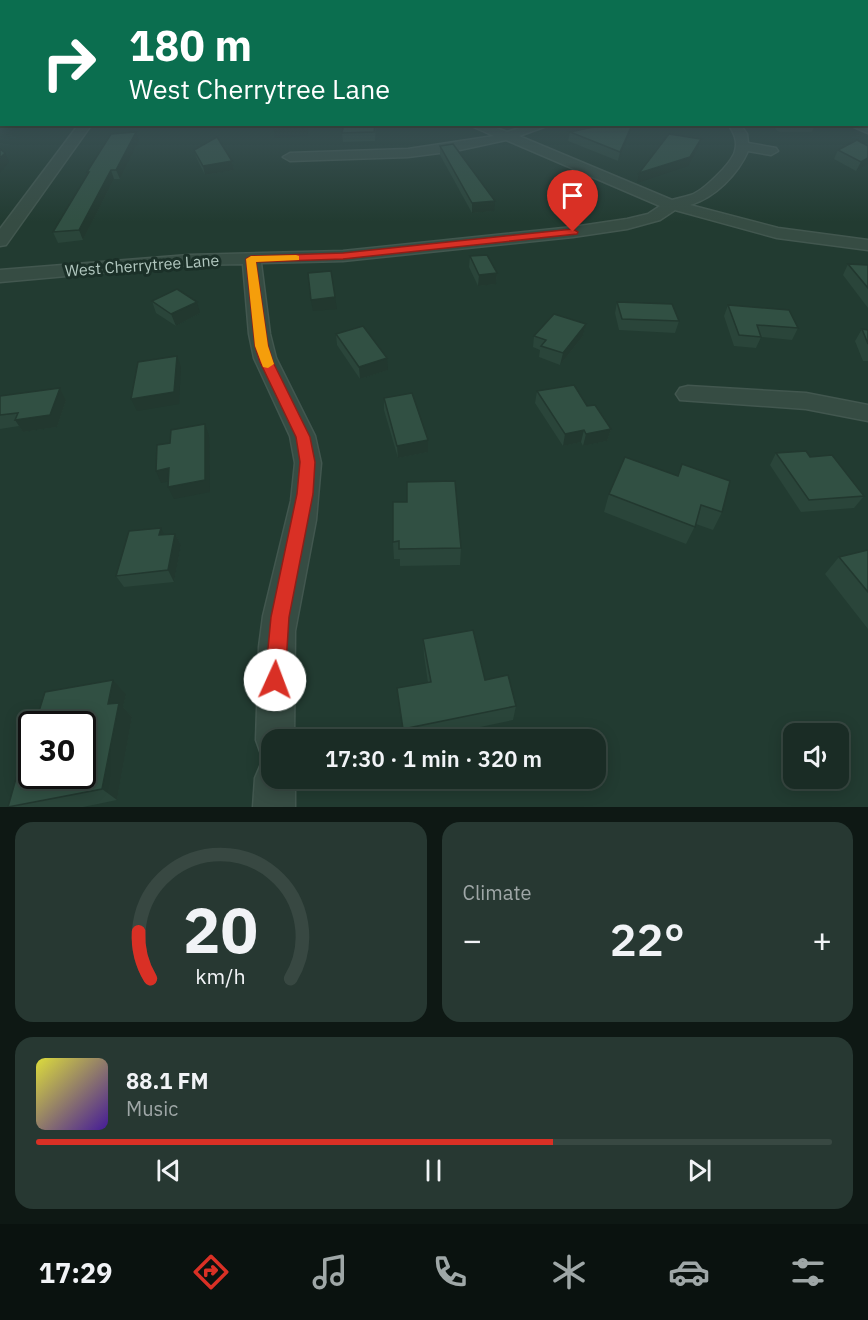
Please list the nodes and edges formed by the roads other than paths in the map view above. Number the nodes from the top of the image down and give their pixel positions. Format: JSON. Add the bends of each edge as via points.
{"nodes":[{"id":1,"x":743,"y":146,"type":"edge"},
{"id":2,"x":69,"y":147,"type":"edge"},
{"id":3,"x":459,"y":147,"type":"edge"},
{"id":4,"x":530,"y":147,"type":"edge"},
{"id":5,"x":747,"y":147,"type":"edge"},
{"id":6,"x":771,"y":151,"type":"dead end"},
{"id":7,"x":290,"y":157,"type":"dead end"},
{"id":8,"x":674,"y":204,"type":"junction"},
{"id":9,"x":0,"y":242,"type":"edge"},
{"id":10,"x":868,"y":245,"type":"edge"},
{"id":11,"x":251,"y":259,"type":"junction"},
{"id":12,"x":0,"y":276,"type":"edge"},
{"id":13,"x":688,"y":394,"type":"dead end"},
{"id":14,"x":868,"y":413,"type":"edge"},
{"id":15,"x":275,"y":729,"type":"edge"},
{"id":16,"x":275,"y":789,"type":"edge"},
{"id":17,"x":274,"y":807,"type":"edge"}],
"edges":[{"from":1,"to":8,"type":"street","name":"West Cherrytree Lane","via":[[738,159],[710,190],[698,198]]},
{"from":2,"to":9,"type":"street"},
{"from":3,"to":7,"type":"street","via":[[402,154]]},
{"from":4,"to":8,"type":"street"},
{"from":5,"to":6,"type":"street"},
{"from":8,"to":10,"type":"street","via":[[777,233]]},
{"from":8,"to":11,"type":"street","name":"West Cherrytree Lane","via":[[654,217],[573,232],[343,256]]},
{"from":11,"to":12,"type":"street","name":"West Cherrytree Lane","via":[[160,262]]},
{"from":11,"to":15,"type":"street","via":[[261,346],[303,437],[308,462],[280,617],[275,660]]},
{"from":13,"to":14,"type":"street","via":[[806,401]]},
{"from":16,"to":17,"type":"street"}]}
